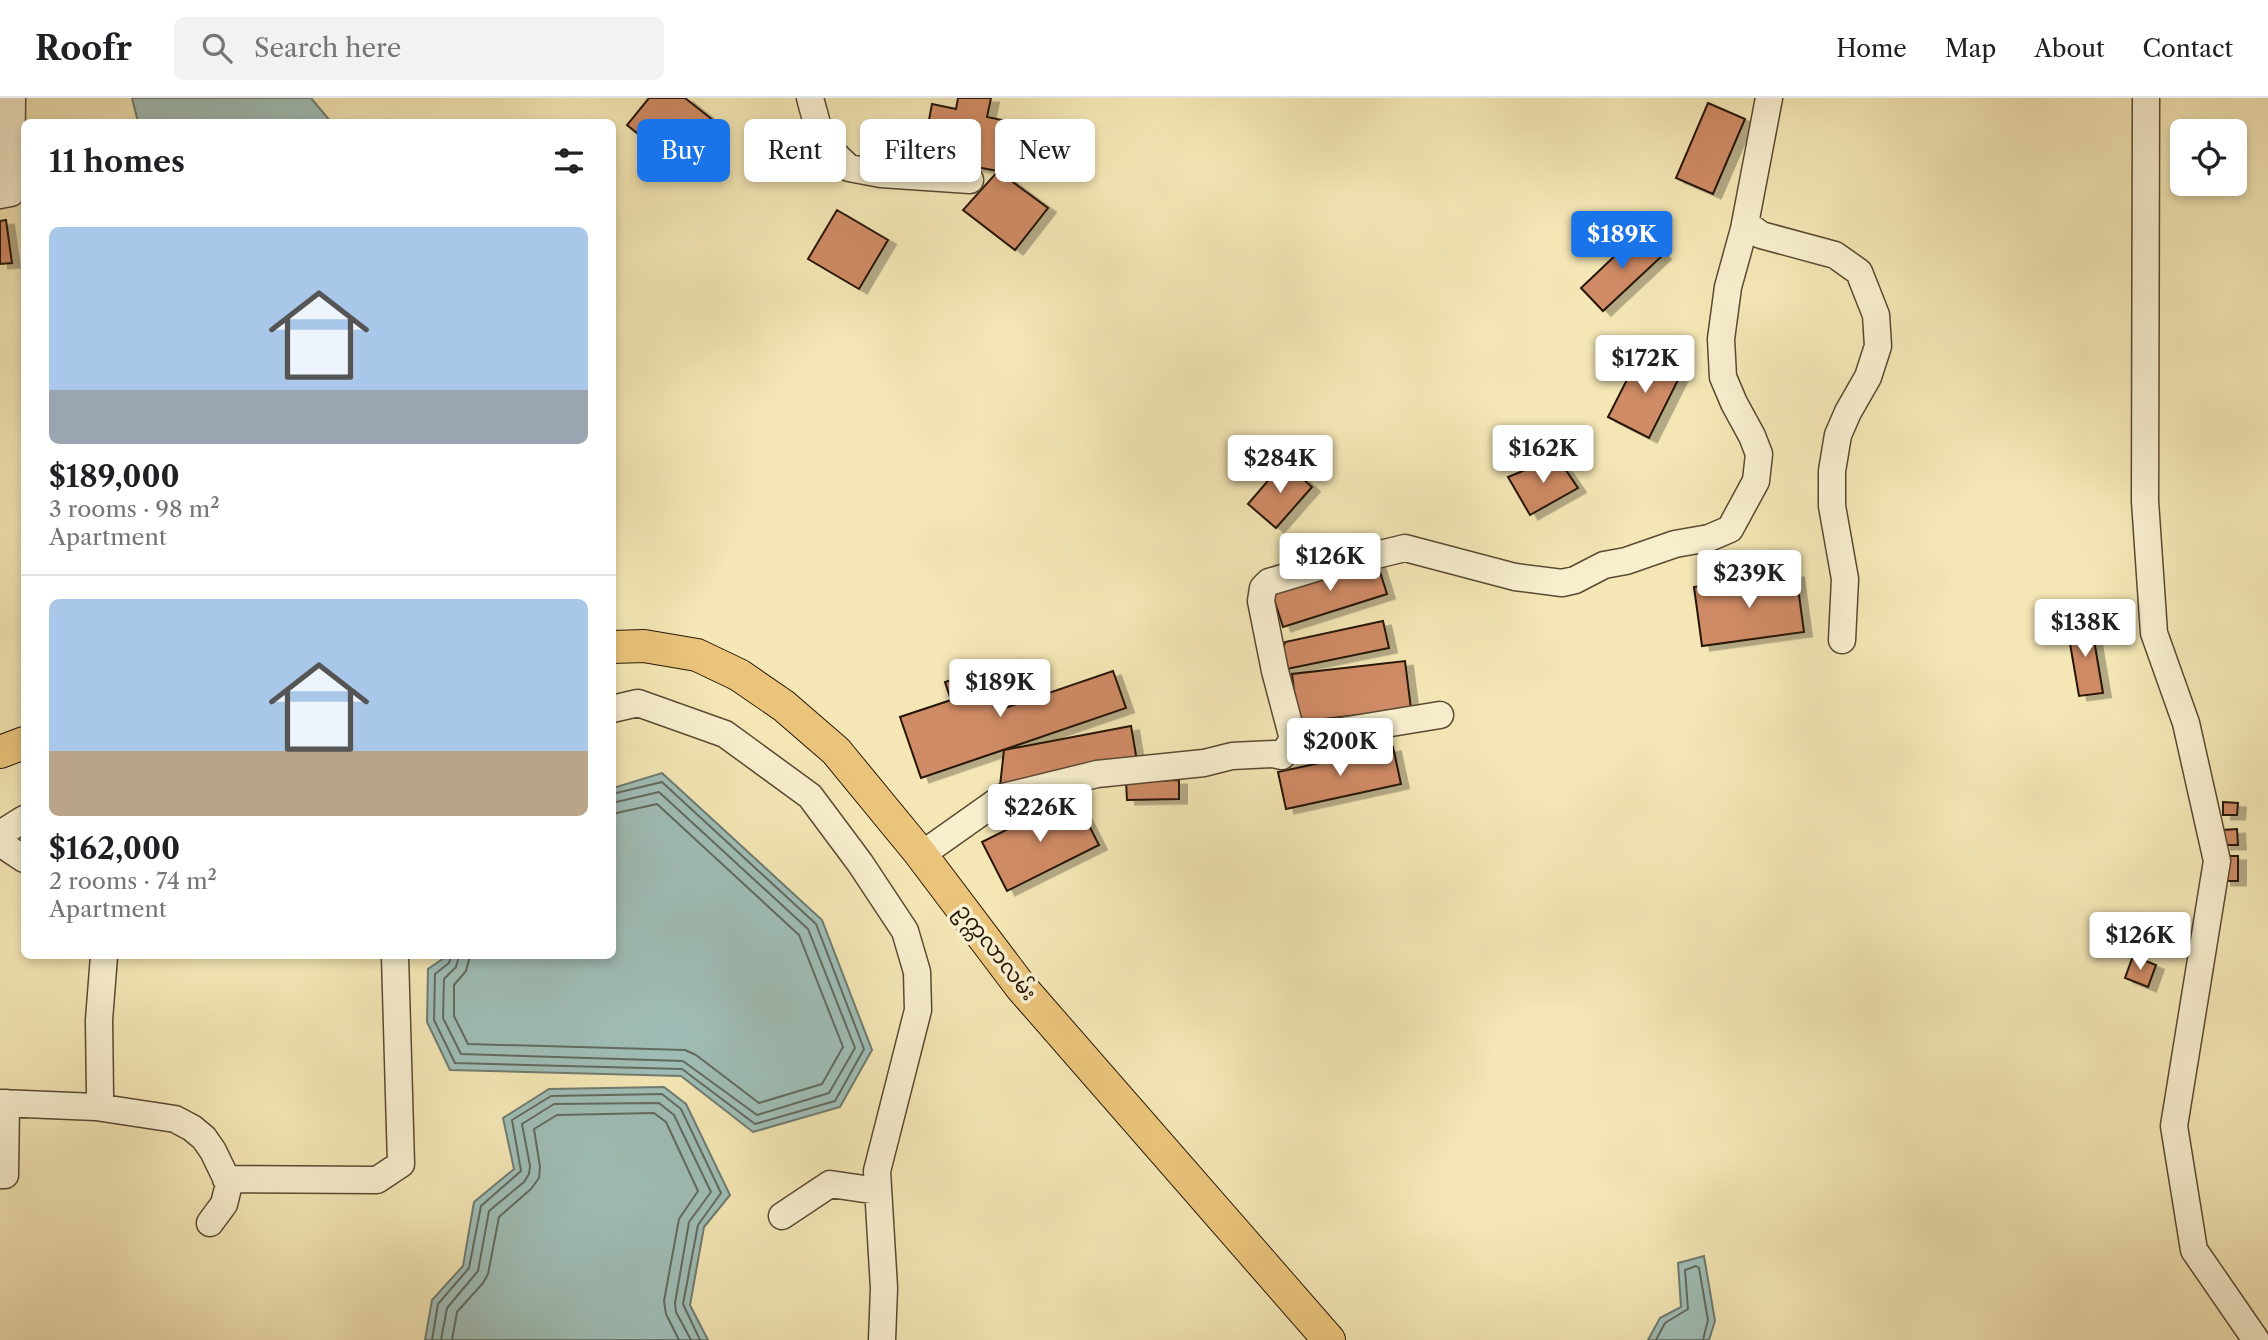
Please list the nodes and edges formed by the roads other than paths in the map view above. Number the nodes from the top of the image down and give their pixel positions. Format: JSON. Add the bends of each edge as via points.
{"nodes":[{"id":1,"x":12,"y":98,"type":"edge"},
{"id":2,"x":810,"y":98,"type":"edge"},
{"id":3,"x":1769,"y":98,"type":"edge"},
{"id":4,"x":2146,"y":98,"type":"edge"},
{"id":5,"x":860,"y":170,"type":"edge"},
{"id":6,"x":12,"y":194,"type":"edge"},
{"id":7,"x":1745,"y":223,"type":"junction"},
{"id":8,"x":1842,"y":640,"type":"dead end"},
{"id":9,"x":616,"y":647,"type":"edge"},
{"id":10,"x":616,"y":708,"type":"edge"},
{"id":11,"x":1440,"y":715,"type":"dead end"},
{"id":12,"x":1293,"y":739,"type":"junction"},
{"id":13,"x":21,"y":744,"type":"edge"},
{"id":14,"x":0,"y":752,"type":"edge"},
{"id":15,"x":21,"y":821,"type":"edge"},
{"id":16,"x":0,"y":834,"type":"edge"},
{"id":17,"x":0,"y":843,"type":"edge"},
{"id":18,"x":921,"y":855,"type":"junction"},
{"id":19,"x":21,"y":857,"type":"edge"},
{"id":20,"x":104,"y":959,"type":"edge"},
{"id":21,"x":395,"y":959,"type":"edge"},
{"id":22,"x":3,"y":1103,"type":"edge"},
{"id":23,"x":96,"y":1107,"type":"junction"},
{"id":24,"x":0,"y":1175,"type":"edge"},
{"id":25,"x":226,"y":1179,"type":"junction"},
{"id":26,"x":878,"y":1191,"type":"junction"},
{"id":27,"x":782,"y":1216,"type":"dead end"},
{"id":28,"x":210,"y":1223,"type":"dead end"},
{"id":29,"x":882,"y":1340,"type":"edge"},
{"id":30,"x":1329,"y":1340,"type":"edge"},
{"id":31,"x":2256,"y":1340,"type":"edge"}],
"edges":[{"from":1,"to":6,"type":"street"},
{"from":2,"to":5,"type":"street","via":[[822,142],[849,168]]},
{"from":3,"to":7,"type":"street"},
{"from":4,"to":31,"type":"street","via":[[2145,501],[2154,633],[2186,723],[2217,861],[2174,1126],[2193,1251]]},
{"from":7,"to":8,"type":"street","via":[[1761,235],[1835,255],[1859,272],[1876,316],[1878,346],[1868,377],[1838,435],[1832,471],[1832,506],[1845,579]]},
{"from":7,"to":12,"type":"street","via":[[1728,287],[1721,356],[1723,377],[1752,436],[1759,469],[1730,529],[1604,565],[1562,583],[1515,577],[1405,548],[1359,555],[1269,582],[1261,601]]},
{"from":9,"to":18,"type":"main road","name":"ဥက္ကလာလမ်း","via":[[644,646],[697,655],[739,675],[836,751]]},
{"from":10,"to":26,"type":"street","via":[[638,703],[725,734],[810,796],[905,931],[917,972],[918,1010],[877,1171]]},
{"from":11,"to":12,"type":"street"},
{"from":12,"to":18,"type":"street","via":[[1282,757],[1233,757],[1097,774],[1003,797]]},
{"from":13,"to":14,"type":"main road"},
{"from":15,"to":16,"type":"street"},
{"from":17,"to":19,"type":"street"},
{"from":18,"to":30,"type":"main road","name":"ဥက္ကလာလမ်း","via":[[1021,987]]},
{"from":20,"to":23,"type":"street"},
{"from":21,"to":25,"type":"street","via":[[401,1164],[377,1180]]},
{"from":22,"to":23,"type":"street"},
{"from":22,"to":24,"type":"street","via":[[5,1175]]},
{"from":23,"to":25,"type":"street","via":[[175,1119],[204,1138]]},
{"from":25,"to":28,"type":"street","via":[[224,1204]]},
{"from":26,"to":27,"type":"street","via":[[830,1184]]},
{"from":26,"to":29,"type":"street"}]}
